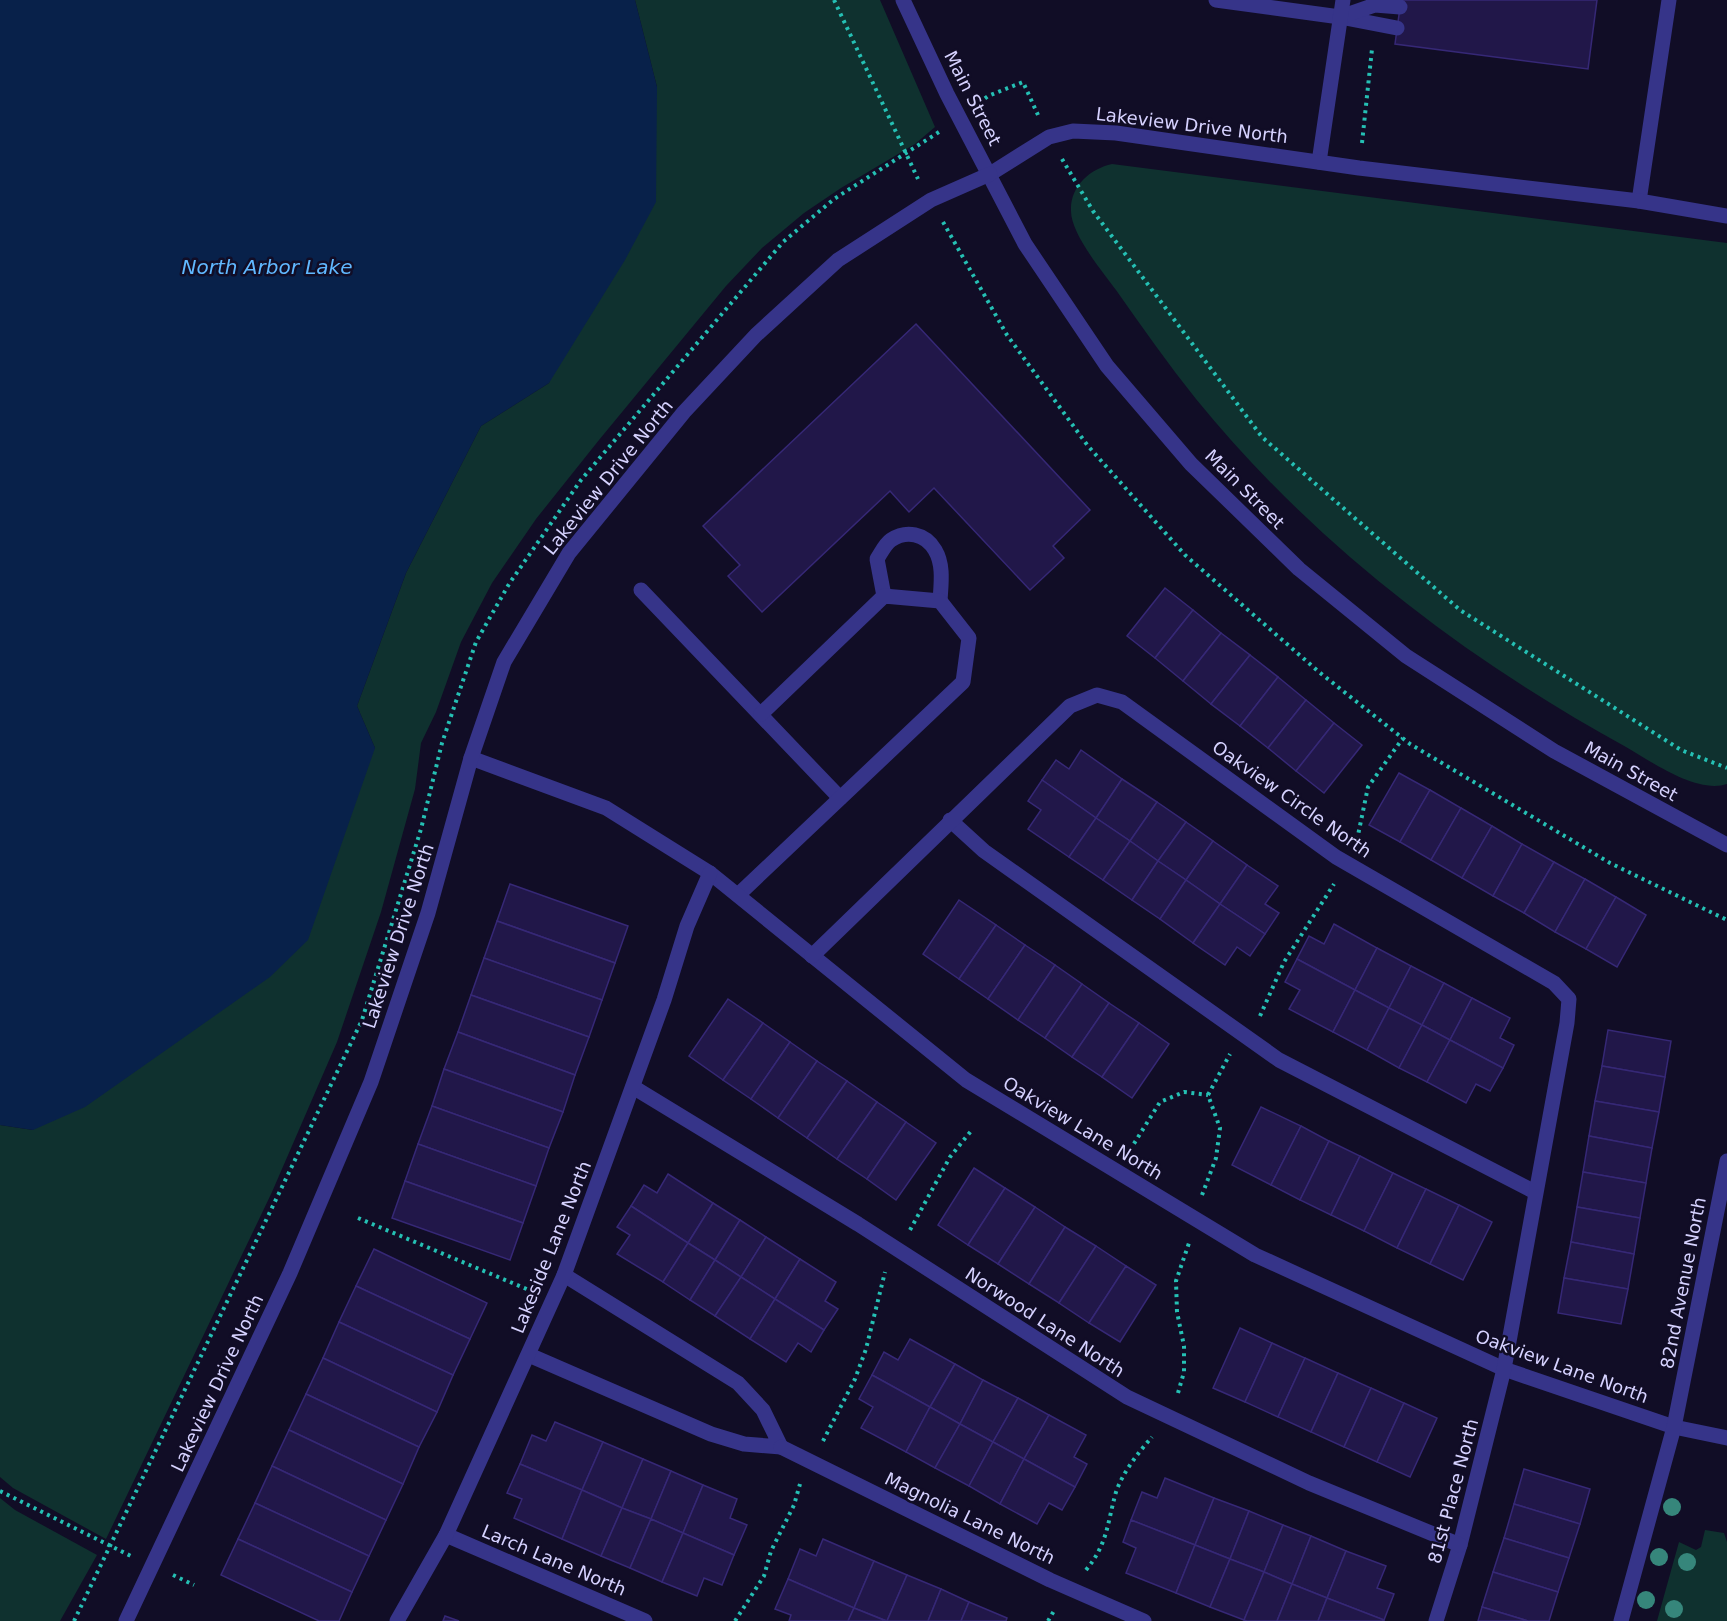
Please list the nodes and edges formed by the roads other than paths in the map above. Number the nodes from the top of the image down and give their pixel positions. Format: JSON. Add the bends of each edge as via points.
{"nodes":[{"id":1,"x":903,"y":0,"type":"edge"},
{"id":2,"x":1216,"y":0,"type":"edge"},
{"id":3,"x":1343,"y":0,"type":"edge"},
{"id":4,"x":1669,"y":0,"type":"edge"},
{"id":5,"x":1400,"y":7,"type":"dead end"},
{"id":6,"x":1340,"y":17,"type":"junction"},
{"id":7,"x":1397,"y":28,"type":"dead end"},
{"id":8,"x":1319,"y":162,"type":"junction"},
{"id":9,"x":990,"y":174,"type":"junction"},
{"id":10,"x":1639,"y":201,"type":"junction"},
{"id":11,"x":1727,"y":216,"type":"edge"},
{"id":12,"x":641,"y":590,"type":"dead end"},
{"id":13,"x":884,"y":596,"type":"junction"},
{"id":14,"x":940,"y":601,"type":"junction"},
{"id":15,"x":761,"y":714,"type":"junction"},
{"id":16,"x":471,"y":758,"type":"junction"},
{"id":17,"x":840,"y":798,"type":"junction"},
{"id":18,"x":950,"y":820,"type":"junction"},
{"id":19,"x":1727,"y":845,"type":"edge"},
{"id":20,"x":710,"y":873,"type":"junction"},
{"id":21,"x":738,"y":895,"type":"junction"},
{"id":22,"x":812,"y":956,"type":"junction"},
{"id":23,"x":633,"y":1087,"type":"junction"},
{"id":24,"x":1727,"y":1161,"type":"edge"},
{"id":25,"x":1535,"y":1192,"type":"junction"},
{"id":26,"x":564,"y":1275,"type":"junction"},
{"id":27,"x":529,"y":1355,"type":"junction"},
{"id":28,"x":1504,"y":1369,"type":"junction"},
{"id":29,"x":1674,"y":1427,"type":"junction"},
{"id":30,"x":1727,"y":1438,"type":"edge"},
{"id":31,"x":781,"y":1447,"type":"junction"},
{"id":32,"x":446,"y":1535,"type":"junction"},
{"id":33,"x":1460,"y":1545,"type":"junction"},
{"id":34,"x":126,"y":1621,"type":"edge"},
{"id":35,"x":397,"y":1621,"type":"edge"},
{"id":36,"x":645,"y":1621,"type":"edge"},
{"id":37,"x":1144,"y":1621,"type":"edge"},
{"id":38,"x":1436,"y":1621,"type":"edge"},
{"id":39,"x":1621,"y":1621,"type":"edge"}],
"edges":[{"from":1,"to":9,"type":"street","name":"Main Street"},
{"from":2,"to":6,"type":"street"},
{"from":3,"to":6,"type":"street"},
{"from":4,"to":10,"type":"street"},
{"from":5,"to":6,"type":"street","via":[[1375,5]]},
{"from":6,"to":7,"type":"street"},
{"from":6,"to":8,"type":"street"},
{"from":8,"to":9,"type":"street","name":"Lakeview Drive North","via":[[1116,133],[1073,131],[1048,137]]},
{"from":8,"to":10,"type":"street","name":"Lakeview Drive North"},
{"from":9,"to":16,"type":"street","name":"Lakeview Drive North","via":[[931,200],[838,260],[756,335],[684,412],[569,553],[504,662]]},
{"from":9,"to":19,"type":"street","name":"Main Street","via":[[1025,244],[1107,366],[1191,464],[1299,569],[1406,656],[1479,705],[1563,756]]},
{"from":10,"to":11,"type":"street","name":"Lakeview Drive North"},
{"from":12,"to":15,"type":"street"},
{"from":13,"to":14,"type":"street"},
{"from":13,"to":14,"type":"street","via":[[877,559],[889,541],[905,533],[922,536],[935,550],[941,571]]},
{"from":13,"to":15,"type":"street"},
{"from":14,"to":17,"type":"street","via":[[969,638],[963,682]]},
{"from":15,"to":17,"type":"street"},
{"from":16,"to":20,"type":"street","name":"Oakview Lane North","via":[[606,808]]},
{"from":16,"to":34,"type":"street","name":"Lakeview Drive North","via":[[429,914],[371,1082],[290,1273]]},
{"from":17,"to":21,"type":"street"},
{"from":18,"to":22,"type":"street","name":"Oakview Circle North"},
{"from":18,"to":25,"type":"street","via":[[984,851],[1279,1060]]},
{"from":18,"to":25,"type":"street","name":"Oakview Circle North","via":[[1070,706],[1097,694],[1122,702],[1347,863],[1554,983],[1569,999]]},
{"from":20,"to":21,"type":"street","name":"Oakview Lane North"},
{"from":20,"to":23,"type":"street","name":"Lakeside Lane North","via":[[687,926]]},
{"from":21,"to":22,"type":"street","name":"Oakview Lane North"},
{"from":22,"to":28,"type":"street","name":"Oakview Lane North","via":[[966,1080],[1255,1255]]},
{"from":23,"to":26,"type":"street","name":"Lakeside Lane North"},
{"from":23,"to":33,"type":"street","name":"Norwood Lane North","via":[[898,1250],[1126,1397],[1309,1484]]},
{"from":24,"to":29,"type":"street","name":"82nd Avenue North"},
{"from":25,"to":28,"type":"street","name":"Oakview Circle North"},
{"from":26,"to":27,"type":"street","name":"Lakeside Lane North"},
{"from":26,"to":31,"type":"street","via":[[738,1383],[763,1410]]},
{"from":27,"to":31,"type":"street","name":"Magnolia Lane North","via":[[711,1434],[744,1444]]},
{"from":27,"to":32,"type":"street","name":"Lakeside Lane North"},
{"from":28,"to":29,"type":"street","name":"Oakview Lane North"},
{"from":28,"to":33,"type":"street","name":"81st Place North"},
{"from":29,"to":30,"type":"street","name":"Oakview Lane North"},
{"from":29,"to":39,"type":"street","name":"82nd Avenue North"},
{"from":31,"to":37,"type":"street","name":"Magnolia Lane North","via":[[1050,1580]]},
{"from":32,"to":35,"type":"street","name":"Lakeside Lane North"},
{"from":32,"to":36,"type":"street","name":"Larch Lane North"},
{"from":33,"to":38,"type":"street","name":"81st Place North"}]}
